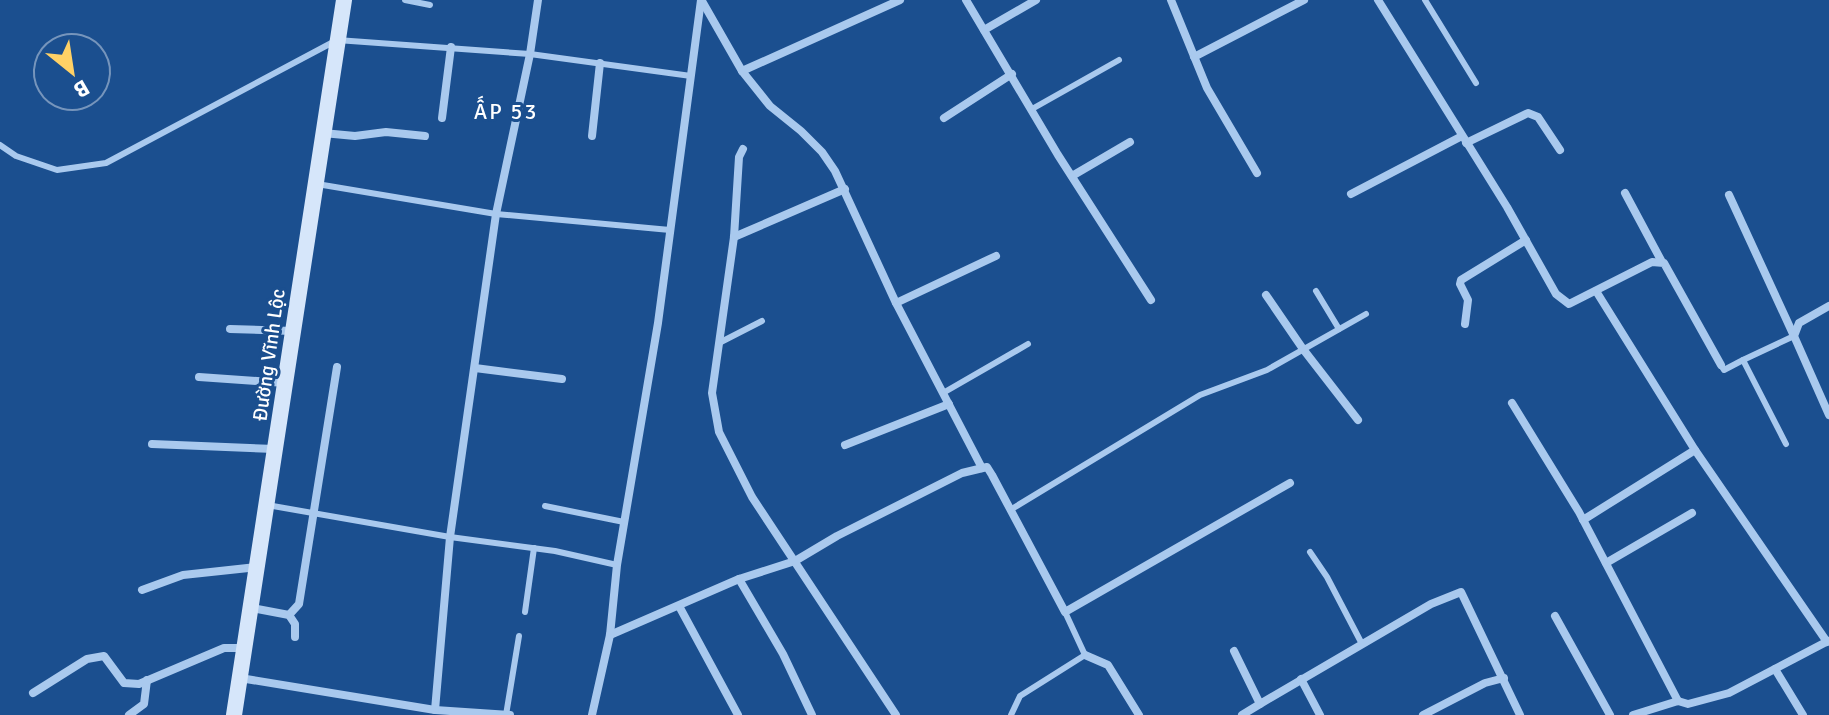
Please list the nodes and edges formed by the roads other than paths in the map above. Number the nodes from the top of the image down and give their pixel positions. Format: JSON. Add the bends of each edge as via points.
{"nodes":[{"id":1,"x":344,"y":0,"type":"edge"},
{"id":2,"x":405,"y":0,"type":"edge"},
{"id":3,"x":538,"y":0,"type":"edge"},
{"id":4,"x":701,"y":0,"type":"edge"},
{"id":5,"x":900,"y":0,"type":"edge"},
{"id":6,"x":966,"y":0,"type":"edge"},
{"id":7,"x":1036,"y":0,"type":"edge"},
{"id":8,"x":1171,"y":0,"type":"edge"},
{"id":9,"x":1304,"y":0,"type":"edge"},
{"id":10,"x":1378,"y":0,"type":"edge"},
{"id":11,"x":1425,"y":0,"type":"edge"},
{"id":12,"x":430,"y":5,"type":"dead end"},
{"id":13,"x":984,"y":30,"type":"junction"},
{"id":14,"x":337,"y":40,"type":"junction"},
{"id":15,"x":451,"y":47,"type":"junction"},
{"id":16,"x":530,"y":54,"type":"junction"},
{"id":17,"x":1194,"y":57,"type":"junction"},
{"id":18,"x":1119,"y":60,"type":"dead end"},
{"id":19,"x":600,"y":63,"type":"junction"},
{"id":20,"x":742,"y":71,"type":"junction"},
{"id":21,"x":1012,"y":74,"type":"junction"},
{"id":22,"x":691,"y":76,"type":"junction"},
{"id":23,"x":1476,"y":83,"type":"dead end"},
{"id":24,"x":1032,"y":109,"type":"junction"},
{"id":25,"x":442,"y":118,"type":"dead end"},
{"id":26,"x":944,"y":118,"type":"dead end"},
{"id":27,"x":322,"y":133,"type":"junction"},
{"id":28,"x":425,"y":136,"type":"dead end"},
{"id":29,"x":592,"y":136,"type":"dead end"},
{"id":30,"x":1464,"y":139,"type":"junction"},
{"id":31,"x":1130,"y":142,"type":"dead end"},
{"id":32,"x":0,"y":145,"type":"edge"},
{"id":33,"x":743,"y":149,"type":"dead end"},
{"id":34,"x":1560,"y":150,"type":"dead end"},
{"id":35,"x":1257,"y":173,"type":"dead end"},
{"id":36,"x":1072,"y":176,"type":"junction"},
{"id":37,"x":314,"y":184,"type":"junction"},
{"id":38,"x":845,"y":189,"type":"junction"},
{"id":39,"x":1625,"y":193,"type":"dead end"},
{"id":40,"x":1351,"y":194,"type":"dead end"},
{"id":41,"x":1729,"y":195,"type":"dead end"},
{"id":42,"x":496,"y":214,"type":"junction"},
{"id":43,"x":670,"y":230,"type":"junction"},
{"id":44,"x":734,"y":237,"type":"junction"},
{"id":45,"x":1526,"y":240,"type":"junction"},
{"id":46,"x":996,"y":256,"type":"dead end"},
{"id":47,"x":1662,"y":262,"type":"junction"},
{"id":48,"x":1316,"y":291,"type":"dead end"},
{"id":49,"x":1596,"y":291,"type":"junction"},
{"id":50,"x":1266,"y":295,"type":"dead end"},
{"id":51,"x":1151,"y":300,"type":"dead end"},
{"id":52,"x":896,"y":303,"type":"junction"},
{"id":53,"x":1829,"y":306,"type":"edge"},
{"id":54,"x":1366,"y":314,"type":"dead end"},
{"id":55,"x":762,"y":321,"type":"dead end"},
{"id":56,"x":1465,"y":324,"type":"dead end"},
{"id":57,"x":230,"y":329,"type":"dead end"},
{"id":58,"x":1339,"y":329,"type":"junction"},
{"id":59,"x":293,"y":331,"type":"junction"},
{"id":60,"x":1794,"y":336,"type":"junction"},
{"id":61,"x":719,"y":343,"type":"junction"},
{"id":62,"x":1028,"y":344,"type":"dead end"},
{"id":63,"x":1303,"y":349,"type":"junction"},
{"id":64,"x":1743,"y":360,"type":"junction"},
{"id":65,"x":1721,"y":365,"type":"joint"},
{"id":66,"x":337,"y":367,"type":"dead end"},
{"id":67,"x":475,"y":368,"type":"junction"},
{"id":68,"x":199,"y":377,"type":"dead end"},
{"id":69,"x":562,"y":379,"type":"dead end"},
{"id":70,"x":285,"y":383,"type":"junction"},
{"id":71,"x":943,"y":393,"type":"junction"},
{"id":72,"x":1512,"y":403,"type":"dead end"},
{"id":73,"x":949,"y":404,"type":"junction"},
{"id":74,"x":1829,"y":415,"type":"edge"},
{"id":75,"x":1358,"y":420,"type":"dead end"},
{"id":76,"x":152,"y":444,"type":"dead end"},
{"id":77,"x":1786,"y":444,"type":"dead end"},
{"id":78,"x":845,"y":445,"type":"dead end"},
{"id":79,"x":276,"y":449,"type":"junction"},
{"id":80,"x":1695,"y":450,"type":"junction"},
{"id":81,"x":982,"y":468,"type":"junction"},
{"id":82,"x":1290,"y":483,"type":"dead end"},
{"id":83,"x":267,"y":505,"type":"junction"},
{"id":84,"x":545,"y":506,"type":"dead end"},
{"id":85,"x":1010,"y":510,"type":"junction"},
{"id":86,"x":1692,"y":513,"type":"dead end"},
{"id":87,"x":314,"y":514,"type":"junction"},
{"id":88,"x":1583,"y":520,"type":"junction"},
{"id":89,"x":624,"y":522,"type":"junction"},
{"id":90,"x":450,"y":537,"type":"junction"},
{"id":91,"x":534,"y":548,"type":"junction"},
{"id":92,"x":1310,"y":552,"type":"dead end"},
{"id":93,"x":795,"y":561,"type":"junction"},
{"id":94,"x":1606,"y":563,"type":"junction"},
{"id":95,"x":617,"y":565,"type":"junction"},
{"id":96,"x":257,"y":567,"type":"junction"},
{"id":97,"x":739,"y":579,"type":"junction"},
{"id":98,"x":142,"y":590,"type":"dead end"},
{"id":99,"x":679,"y":606,"type":"junction"},
{"id":100,"x":252,"y":608,"type":"junction"},
{"id":101,"x":525,"y":612,"type":"dead end"},
{"id":102,"x":1065,"y":612,"type":"junction"},
{"id":103,"x":289,"y":615,"type":"junction"},
{"id":104,"x":1555,"y":616,"type":"dead end"},
{"id":105,"x":610,"y":635,"type":"junction"},
{"id":106,"x":519,"y":636,"type":"dead end"},
{"id":107,"x":295,"y":637,"type":"dead end"},
{"id":108,"x":1828,"y":642,"type":"edge"},
{"id":109,"x":1362,"y":644,"type":"junction"},
{"id":110,"x":245,"y":648,"type":"junction"},
{"id":111,"x":1234,"y":651,"type":"dead end"},
{"id":112,"x":1085,"y":655,"type":"junction"},
{"id":113,"x":1775,"y":669,"type":"junction"},
{"id":114,"x":239,"y":678,"type":"junction"},
{"id":115,"x":1504,"y":678,"type":"junction"},
{"id":116,"x":1301,"y":679,"type":"junction"},
{"id":117,"x":147,"y":680,"type":"junction"},
{"id":118,"x":33,"y":693,"type":"dead end"},
{"id":119,"x":1678,"y":701,"type":"junction"},
{"id":120,"x":1260,"y":704,"type":"junction"},
{"id":121,"x":435,"y":710,"type":"junction"},
{"id":122,"x":1647,"y":712,"type":"edge"},
{"id":123,"x":485,"y":714,"type":"edge"},
{"id":124,"x":129,"y":715,"type":"edge"},
{"id":125,"x":234,"y":715,"type":"edge"},
{"id":126,"x":508,"y":715,"type":"edge"},
{"id":127,"x":592,"y":715,"type":"edge"},
{"id":128,"x":738,"y":715,"type":"edge"},
{"id":129,"x":812,"y":715,"type":"edge"},
{"id":130,"x":896,"y":715,"type":"edge"},
{"id":131,"x":1011,"y":715,"type":"edge"},
{"id":132,"x":1139,"y":715,"type":"edge"},
{"id":133,"x":1242,"y":715,"type":"edge"},
{"id":134,"x":1320,"y":715,"type":"edge"},
{"id":135,"x":1423,"y":715,"type":"edge"},
{"id":136,"x":1520,"y":715,"type":"edge"},
{"id":137,"x":1610,"y":715,"type":"edge"},
{"id":138,"x":1633,"y":715,"type":"edge"},
{"id":139,"x":1803,"y":715,"type":"edge"}],
"edges":[{"from":1,"to":14,"type":"main road","name":"Đường Vĩnh Lộc"},
{"from":2,"to":12,"type":"lane"},
{"from":3,"to":16,"type":"street"},
{"from":4,"to":20,"type":"street"},
{"from":4,"to":22,"type":"street"},
{"from":5,"to":20,"type":"street"},
{"from":6,"to":13,"type":"street"},
{"from":7,"to":13,"type":"street"},
{"from":8,"to":17,"type":"street"},
{"from":9,"to":17,"type":"street"},
{"from":10,"to":30,"type":"street"},
{"from":11,"to":23,"type":"lane"},
{"from":13,"to":21,"type":"street"},
{"from":14,"to":15,"type":"lane"},
{"from":14,"to":27,"type":"main road","name":"Đường Vĩnh Lộc"},
{"from":14,"to":32,"type":"lane","via":[[106,163],[57,170]]},
{"from":15,"to":16,"type":"lane"},
{"from":15,"to":25,"type":"street"},
{"from":16,"to":19,"type":"lane"},
{"from":16,"to":42,"type":"street"},
{"from":17,"to":35,"type":"street"},
{"from":18,"to":24,"type":"lane"},
{"from":19,"to":22,"type":"lane"},
{"from":19,"to":29,"type":"street"},
{"from":20,"to":38,"type":"street","via":[[770,106],[822,152]]},
{"from":21,"to":24,"type":"street"},
{"from":21,"to":26,"type":"street"},
{"from":22,"to":43,"type":"street"},
{"from":24,"to":36,"type":"street"},
{"from":27,"to":28,"type":"street"},
{"from":27,"to":37,"type":"main road","name":"Đường Vĩnh Lộc"},
{"from":30,"to":34,"type":"street","via":[[1528,113],[1538,117]]},
{"from":30,"to":40,"type":"street"},
{"from":30,"to":45,"type":"street"},
{"from":31,"to":36,"type":"street"},
{"from":33,"to":44,"type":"street"},
{"from":36,"to":51,"type":"street"},
{"from":37,"to":42,"type":"lane"},
{"from":37,"to":59,"type":"main road","name":"Đường Vĩnh Lộc"},
{"from":38,"to":44,"type":"street"},
{"from":38,"to":52,"type":"street"},
{"from":39,"to":47,"type":"street"},
{"from":41,"to":60,"type":"street"},
{"from":42,"to":43,"type":"lane"},
{"from":42,"to":67,"type":"street"},
{"from":43,"to":89,"type":"street"},
{"from":44,"to":61,"type":"street"},
{"from":45,"to":49,"type":"street","via":[[1556,294],[1569,304]]},
{"from":45,"to":56,"type":"street","via":[[1461,280],[1468,300]]},
{"from":46,"to":52,"type":"street"},
{"from":47,"to":49,"type":"street","via":[[1652,262]]},
{"from":47,"to":65,"type":"street"},
{"from":48,"to":58,"type":"lane"},
{"from":49,"to":80,"type":"street"},
{"from":50,"to":63,"type":"street"},
{"from":52,"to":71,"type":"street"},
{"from":53,"to":60,"type":"street","via":[[1799,323]]},
{"from":54,"to":58,"type":"lane"},
{"from":55,"to":61,"type":"lane"},
{"from":57,"to":59,"type":"street"},
{"from":58,"to":63,"type":"lane"},
{"from":59,"to":70,"type":"main road","name":"Đường Vĩnh Lộc"},
{"from":60,"to":64,"type":"lane"},
{"from":60,"to":74,"type":"street"},
{"from":61,"to":93,"type":"street","via":[[712,393],[719,432],[752,497]]},
{"from":62,"to":71,"type":"lane"},
{"from":63,"to":75,"type":"street"},
{"from":63,"to":85,"type":"lane","via":[[1267,370],[1200,395]]},
{"from":64,"to":65,"type":"lane","via":[[1724,370]]},
{"from":64,"to":77,"type":"lane"},
{"from":66,"to":87,"type":"street"},
{"from":67,"to":69,"type":"street"},
{"from":67,"to":90,"type":"street"},
{"from":68,"to":70,"type":"street"},
{"from":70,"to":79,"type":"main road","name":"Đường Vĩnh Lộc"},
{"from":71,"to":73,"type":"street"},
{"from":72,"to":88,"type":"street"},
{"from":73,"to":78,"type":"street"},
{"from":73,"to":81,"type":"street"},
{"from":76,"to":79,"type":"street"},
{"from":79,"to":83,"type":"main road","name":"Đường Vĩnh Lộc"},
{"from":80,"to":88,"type":"street"},
{"from":80,"to":108,"type":"street"},
{"from":81,"to":85,"type":"street","via":[[987,467]]},
{"from":81,"to":93,"type":"street","via":[[962,473]]},
{"from":82,"to":102,"type":"street"},
{"from":83,"to":87,"type":"lane"},
{"from":83,"to":96,"type":"main road","name":"Đường Vĩnh Lộc"},
{"from":84,"to":89,"type":"lane"},
{"from":85,"to":102,"type":"street"},
{"from":86,"to":94,"type":"street"},
{"from":87,"to":90,"type":"lane"},
{"from":87,"to":103,"type":"street","via":[[299,604]]},
{"from":88,"to":94,"type":"street"},
{"from":89,"to":95,"type":"street"},
{"from":90,"to":91,"type":"lane"},
{"from":90,"to":121,"type":"street"},
{"from":91,"to":95,"type":"lane"},
{"from":91,"to":101,"type":"lane"},
{"from":92,"to":109,"type":"lane"},
{"from":93,"to":97,"type":"street"},
{"from":93,"to":130,"type":"street"},
{"from":94,"to":119,"type":"street"},
{"from":95,"to":105,"type":"street"},
{"from":96,"to":98,"type":"street","via":[[183,575]]},
{"from":96,"to":100,"type":"main road","name":"Đường Vĩnh Lộc"},
{"from":97,"to":99,"type":"street"},
{"from":97,"to":129,"type":"street"},
{"from":99,"to":105,"type":"street"},
{"from":99,"to":128,"type":"street"},
{"from":100,"to":103,"type":"street"},
{"from":100,"to":110,"type":"main road","name":"Đường Vĩnh Lộc"},
{"from":102,"to":112,"type":"lane"},
{"from":103,"to":107,"type":"street"},
{"from":104,"to":137,"type":"street"},
{"from":105,"to":127,"type":"street"},
{"from":106,"to":126,"type":"lane"},
{"from":108,"to":113,"type":"street"},
{"from":109,"to":115,"type":"street","via":[[1461,592]]},
{"from":109,"to":116,"type":"street"},
{"from":110,"to":114,"type":"main road","name":"Đường Vĩnh Lộc"},
{"from":110,"to":117,"type":"street","via":[[224,648]]},
{"from":111,"to":120,"type":"street"},
{"from":112,"to":131,"type":"lane","via":[[1020,696]]},
{"from":112,"to":132,"type":"street","via":[[1108,665]]},
{"from":113,"to":119,"type":"street","via":[[1729,693],[1688,704]]},
{"from":113,"to":139,"type":"street"},
{"from":114,"to":121,"type":"street"},
{"from":114,"to":125,"type":"main road","name":"Đường Vĩnh Lộc"},
{"from":115,"to":135,"type":"street"},
{"from":115,"to":136,"type":"street"},
{"from":116,"to":120,"type":"street"},
{"from":116,"to":134,"type":"street"},
{"from":117,"to":118,"type":"street","via":[[124,683],[104,656],[87,659]]},
{"from":117,"to":124,"type":"street","via":[[144,704]]},
{"from":119,"to":122,"type":"street"},
{"from":120,"to":133,"type":"street"},
{"from":121,"to":123,"type":"street"},
{"from":122,"to":138,"type":"street"},
{"from":123,"to":126,"type":"street"}]}
